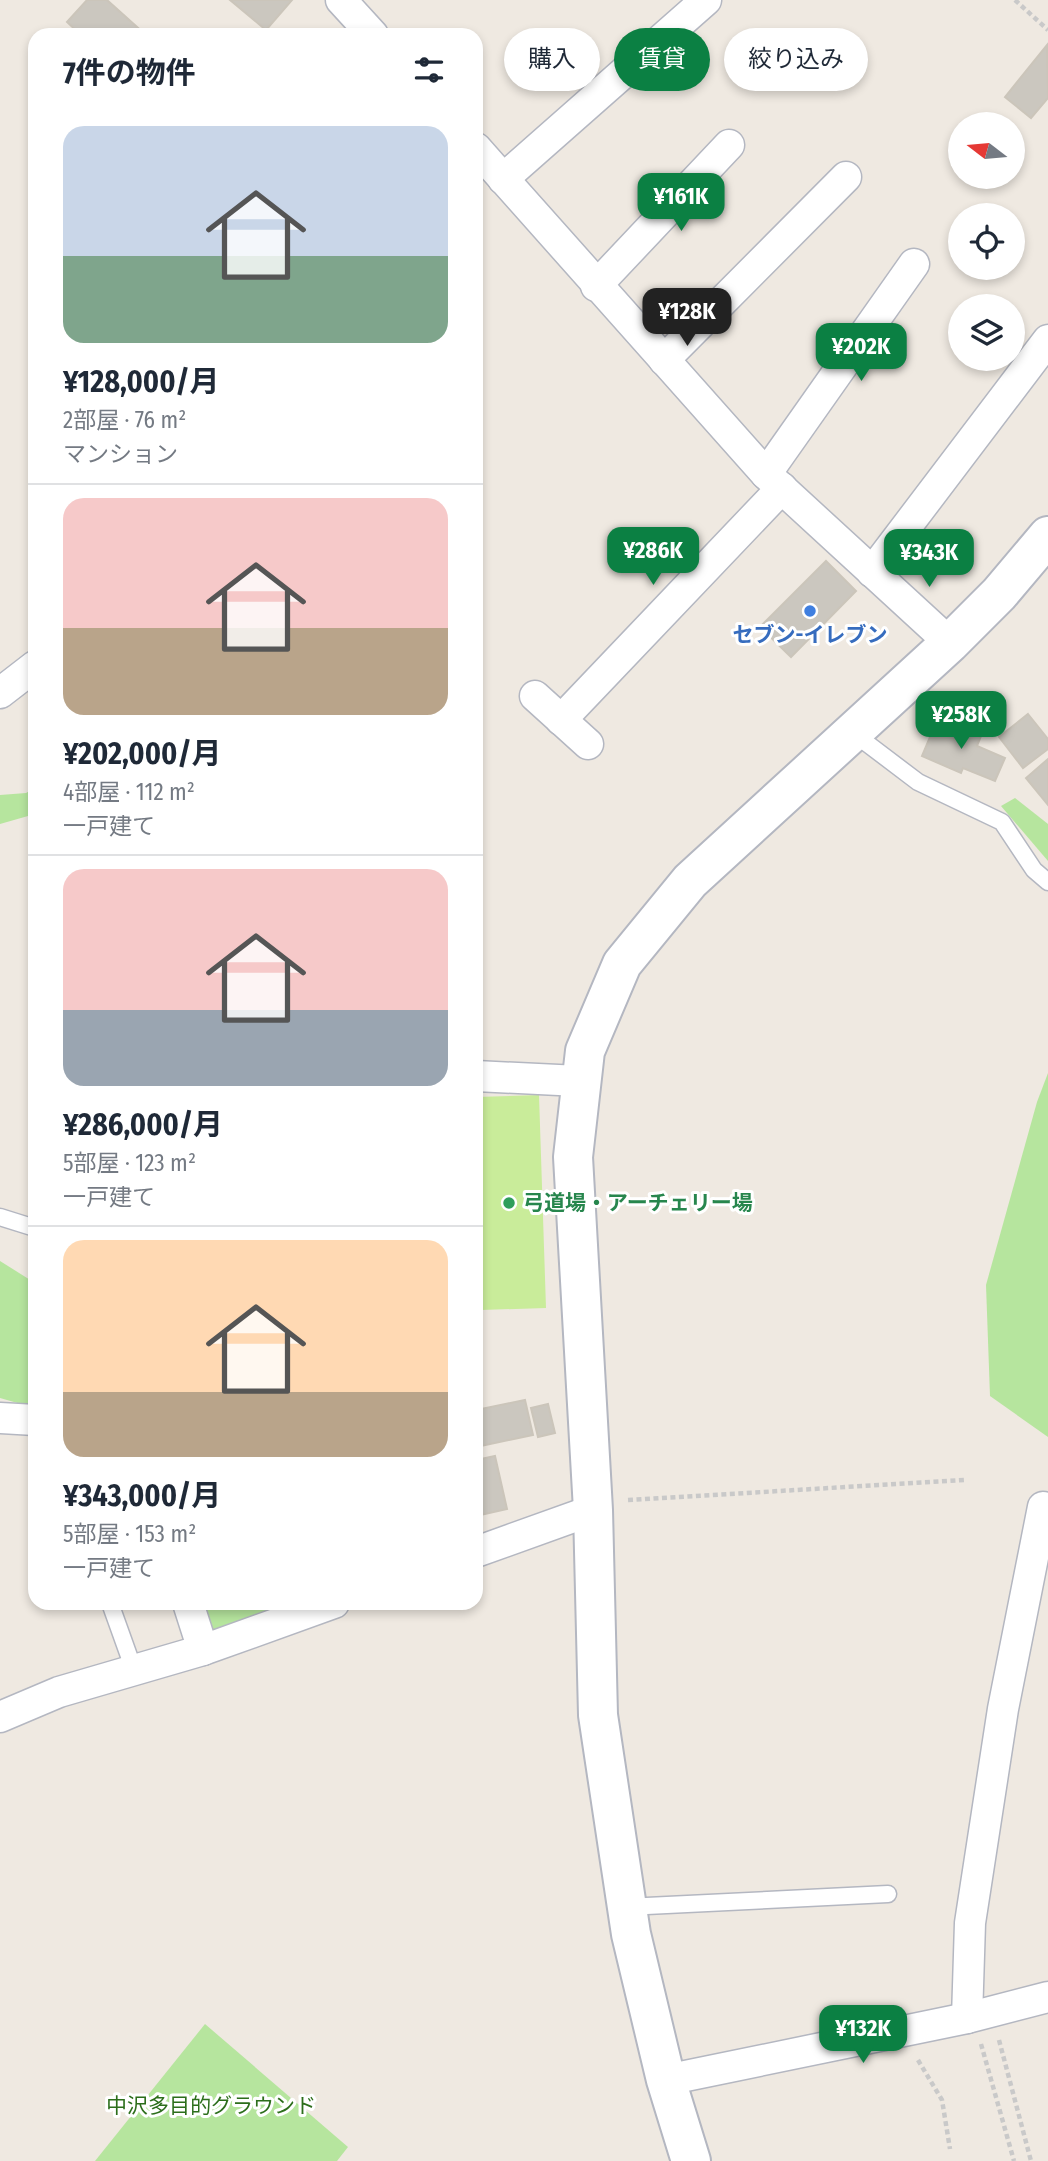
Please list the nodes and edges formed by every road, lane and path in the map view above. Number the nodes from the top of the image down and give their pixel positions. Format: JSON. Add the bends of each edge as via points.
{"nodes":[{"id":1,"x":341,"y":0,"type":"edge"},
{"id":2,"x":706,"y":0,"type":"edge"},
{"id":3,"x":1015,"y":0,"type":"edge"},
{"id":4,"x":367,"y":28,"type":"edge"},
{"id":5,"x":1048,"y":30,"type":"edge"},
{"id":6,"x":729,"y":145,"type":"dead end"},
{"id":7,"x":483,"y":156,"type":"edge"},
{"id":8,"x":846,"y":177,"type":"dead end"},
{"id":9,"x":503,"y":179,"type":"junction"},
{"id":10,"x":914,"y":264,"type":"dead end"},
{"id":11,"x":596,"y":286,"type":"junction"},
{"id":12,"x":1048,"y":340,"type":"edge"},
{"id":13,"x":664,"y":360,"type":"junction"},
{"id":14,"x":774,"y":481,"type":"junction"},
{"id":15,"x":1048,"y":536,"type":"edge"},
{"id":16,"x":872,"y":572,"type":"junction"},
{"id":17,"x":950,"y":643,"type":"junction"},
{"id":18,"x":28,"y":672,"type":"edge"},
{"id":19,"x":0,"y":693,"type":"edge"},
{"id":20,"x":535,"y":696,"type":"dead end"},
{"id":21,"x":561,"y":720,"type":"junction"},
{"id":22,"x":852,"y":732,"type":"junction"},
{"id":23,"x":588,"y":744,"type":"dead end"},
{"id":24,"x":1048,"y":882,"type":"edge"},
{"id":25,"x":483,"y":1076,"type":"edge"},
{"id":26,"x":579,"y":1081,"type":"junction"},
{"id":27,"x":0,"y":1217,"type":"edge"},
{"id":28,"x":28,"y":1226,"type":"edge"},
{"id":29,"x":0,"y":1418,"type":"edge"},
{"id":30,"x":28,"y":1420,"type":"edge"},
{"id":31,"x":964,"y":1480,"type":"dead end"},
{"id":32,"x":1043,"y":1507,"type":"dead end"},
{"id":33,"x":593,"y":1510,"type":"junction"},
{"id":34,"x":483,"y":1549,"type":"edge"},
{"id":35,"x":113,"y":1610,"type":"edge"},
{"id":36,"x":190,"y":1610,"type":"edge"},
{"id":37,"x":315,"y":1610,"type":"edge"},
{"id":38,"x":204,"y":1650,"type":"junction"},
{"id":39,"x":134,"y":1670,"type":"junction"},
{"id":40,"x":0,"y":1717,"type":"edge"},
{"id":41,"x":888,"y":1894,"type":"dead end"},
{"id":42,"x":626,"y":1907,"type":"junction"},
{"id":43,"x":1048,"y":1997,"type":"edge"},
{"id":44,"x":977,"y":2016,"type":"junction"},
{"id":45,"x":901,"y":2032,"type":"junction"},
{"id":46,"x":666,"y":2080,"type":"junction"},
{"id":47,"x":950,"y":2149,"type":"dead end"},
{"id":48,"x":691,"y":2161,"type":"edge"},
{"id":49,"x":1014,"y":2161,"type":"edge"},
{"id":50,"x":1031,"y":2161,"type":"edge"}],
"edges":[{"from":1,"to":4,"type":"street"},
{"from":2,"to":9,"type":"street"},
{"from":3,"to":5,"type":"path"},
{"from":6,"to":11,"type":"street"},
{"from":7,"to":9,"type":"street"},
{"from":8,"to":13,"type":"street"},
{"from":9,"to":11,"type":"street"},
{"from":10,"to":14,"type":"street"},
{"from":11,"to":13,"type":"street"},
{"from":12,"to":16,"type":"street"},
{"from":13,"to":14,"type":"street"},
{"from":14,"to":16,"type":"street"},
{"from":14,"to":21,"type":"street"},
{"from":15,"to":17,"type":"street"},
{"from":16,"to":17,"type":"street"},
{"from":17,"to":22,"type":"street"},
{"from":18,"to":19,"type":"street"},
{"from":20,"to":21,"type":"street"},
{"from":21,"to":23,"type":"street"},
{"from":22,"to":24,"type":"lane","via":[[918,782],[1002,822],[1034,870]]},
{"from":22,"to":26,"type":"street","via":[[690,881],[622,964],[585,1051]]},
{"from":25,"to":26,"type":"street"},
{"from":26,"to":33,"type":"street","via":[[573,1157]]},
{"from":27,"to":28,"type":"lane"},
{"from":29,"to":30,"type":"street"},
{"from":31,"to":33,"type":"path","via":[[621,1500]]},
{"from":32,"to":44,"type":"street","via":[[1003,1709],[970,1923]]},
{"from":33,"to":34,"type":"street"},
{"from":33,"to":42,"type":"street","via":[[598,1716]]},
{"from":35,"to":39,"type":"lane"},
{"from":36,"to":38,"type":"street"},
{"from":37,"to":38,"type":"street"},
{"from":38,"to":39,"type":"street"},
{"from":39,"to":40,"type":"street","via":[[58,1692]]},
{"from":41,"to":42,"type":"lane"},
{"from":42,"to":46,"type":"street"},
{"from":43,"to":44,"type":"street"},
{"from":44,"to":45,"type":"street"},
{"from":44,"to":49,"type":"path"},
{"from":44,"to":50,"type":"path"},
{"from":45,"to":46,"type":"street"},
{"from":45,"to":47,"type":"path","via":[[942,2101]]},
{"from":46,"to":48,"type":"street"}]}
